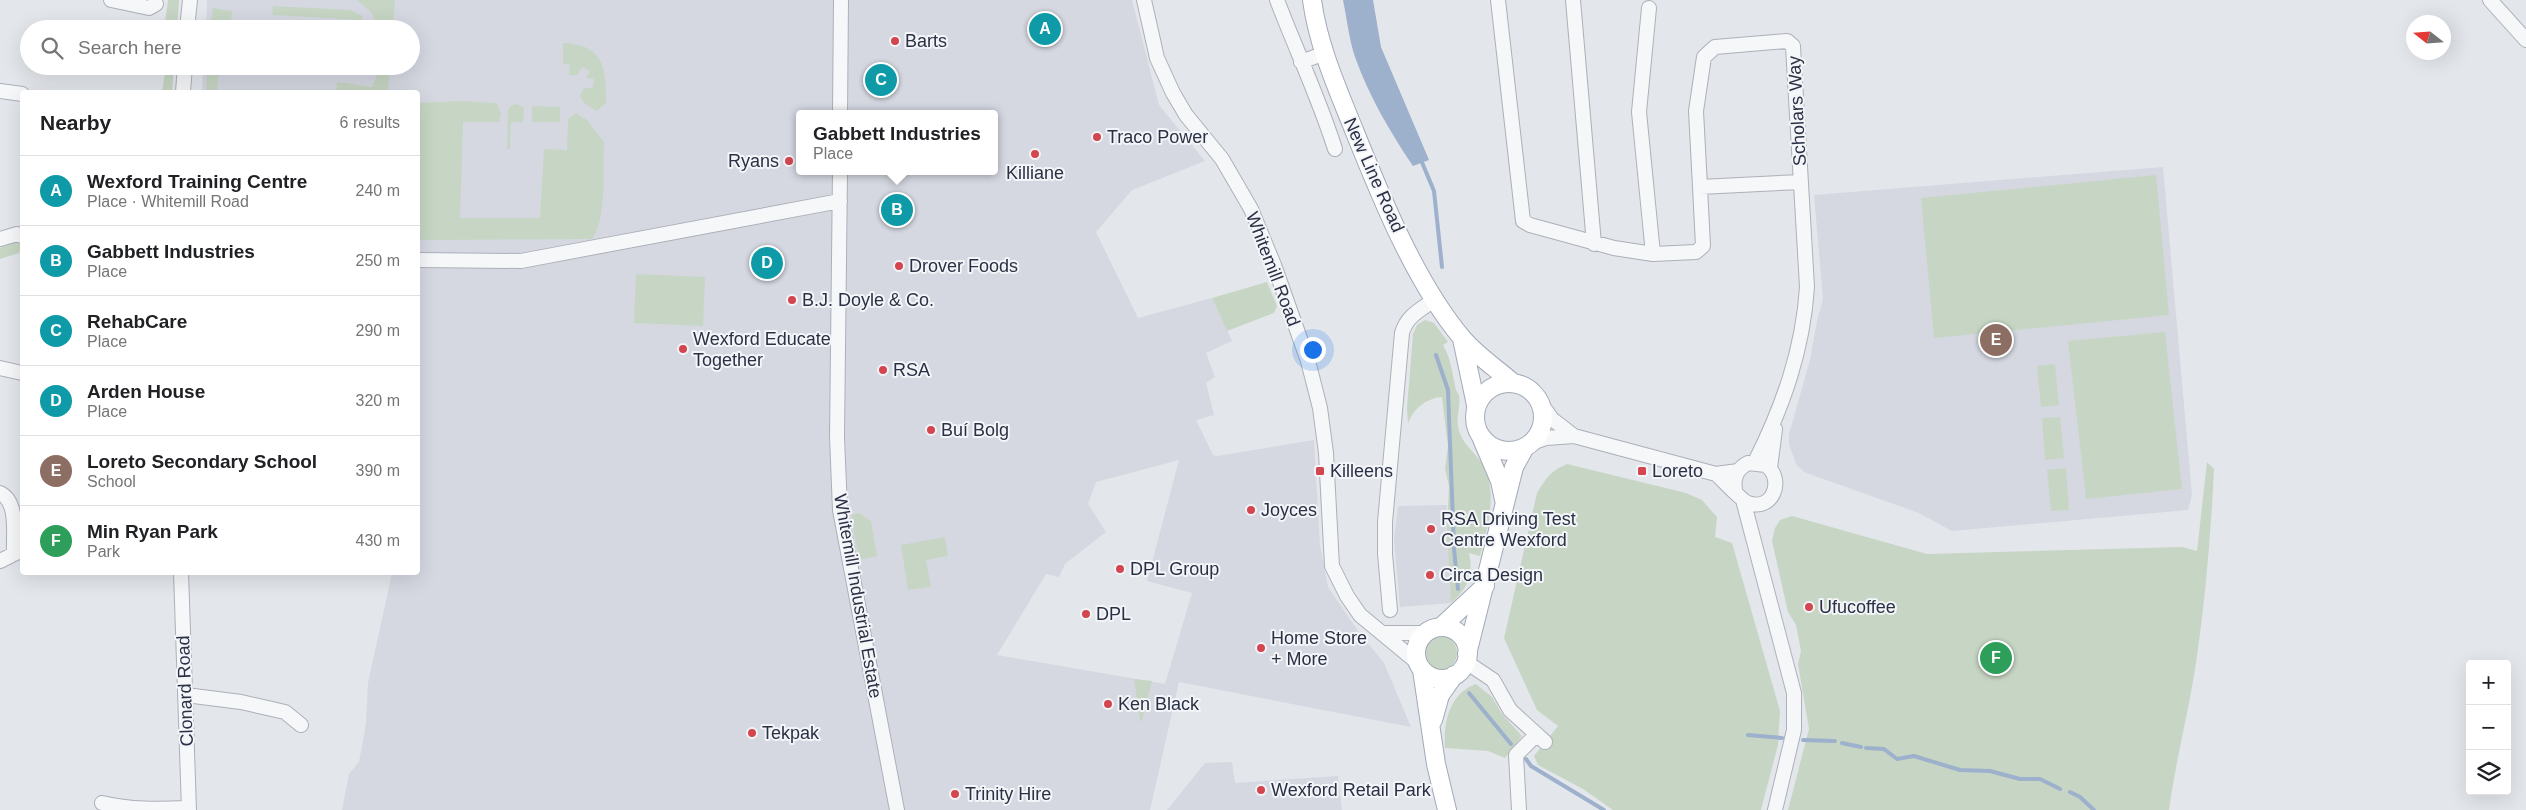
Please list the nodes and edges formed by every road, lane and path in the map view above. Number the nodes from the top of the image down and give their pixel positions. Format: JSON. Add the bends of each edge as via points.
{"nodes":[{"id":1,"x":111,"y":0,"type":"edge"},
{"id":2,"x":190,"y":0,"type":"edge"},
{"id":3,"x":841,"y":0,"type":"edge"},
{"id":4,"x":1144,"y":0,"type":"edge"},
{"id":5,"x":1277,"y":0,"type":"edge"},
{"id":6,"x":1312,"y":0,"type":"edge"},
{"id":7,"x":1498,"y":0,"type":"edge"},
{"id":8,"x":1573,"y":0,"type":"edge"},
{"id":9,"x":2490,"y":0,"type":"edge"},
{"id":10,"x":156,"y":4,"type":"dead end"},
{"id":11,"x":1649,"y":8,"type":"dead end"},
{"id":12,"x":188,"y":20,"type":"edge"},
{"id":13,"x":2526,"y":40,"type":"edge"},
{"id":14,"x":1325,"y":53,"type":"junction"},
{"id":15,"x":1301,"y":62,"type":"junction"},
{"id":16,"x":184,"y":75,"type":"edge"},
{"id":17,"x":183,"y":90,"type":"edge"},
{"id":18,"x":0,"y":91,"type":"edge"},
{"id":19,"x":20,"y":94,"type":"edge"},
{"id":20,"x":840,"y":110,"type":"edge"},
{"id":21,"x":1335,"y":149,"type":"dead end"},
{"id":22,"x":840,"y":175,"type":"edge"},
{"id":23,"x":1800,"y":182,"type":"junction"},
{"id":24,"x":1700,"y":187,"type":"junction"},
{"id":25,"x":840,"y":201,"type":"junction"},
{"id":26,"x":20,"y":235,"type":"edge"},
{"id":27,"x":0,"y":239,"type":"edge"},
{"id":28,"x":1594,"y":244,"type":"junction"},
{"id":29,"x":1653,"y":254,"type":"junction"},
{"id":30,"x":420,"y":260,"type":"edge"},
{"id":31,"x":1435,"y":299,"type":"junction"},
{"id":32,"x":1462,"y":338,"type":"junction"},
{"id":33,"x":0,"y":368,"type":"edge"},
{"id":34,"x":20,"y":373,"type":"edge"},
{"id":35,"x":1513,"y":383,"type":"junction"},
{"id":36,"x":1540,"y":402,"type":"junction"},
{"id":37,"x":1476,"y":406,"type":"junction"},
{"id":38,"x":1777,"y":417,"type":"junction"},
{"id":39,"x":1574,"y":436,"type":"junction"},
{"id":40,"x":1482,"y":439,"type":"junction"},
{"id":41,"x":1528,"y":446,"type":"junction"},
{"id":42,"x":1755,"y":462,"type":"junction"},
{"id":43,"x":1770,"y":468,"type":"junction"},
{"id":44,"x":1738,"y":470,"type":"junction"},
{"id":45,"x":1716,"y":474,"type":"junction"},
{"id":46,"x":0,"y":492,"type":"edge"},
{"id":47,"x":1739,"y":495,"type":"junction"},
{"id":48,"x":1504,"y":502,"type":"junction"},
{"id":49,"x":1762,"y":503,"type":"junction"},
{"id":50,"x":1753,"y":536,"type":"junction"},
{"id":51,"x":18,"y":552,"type":"edge"},
{"id":52,"x":0,"y":561,"type":"edge"},
{"id":53,"x":181,"y":575,"type":"edge"},
{"id":54,"x":1485,"y":586,"type":"junction"},
{"id":55,"x":1390,"y":610,"type":"dead end"},
{"id":56,"x":1433,"y":630,"type":"junction"},
{"id":57,"x":1383,"y":633,"type":"junction"},
{"id":58,"x":1462,"y":664,"type":"junction"},
{"id":59,"x":1420,"y":666,"type":"junction"},
{"id":60,"x":186,"y":695,"type":"junction"},
{"id":61,"x":301,"y":725,"type":"dead end"},
{"id":62,"x":1431,"y":727,"type":"junction"},
{"id":63,"x":102,"y":803,"type":"dead end"},
{"id":64,"x":189,"y":809,"type":"edge"},
{"id":65,"x":897,"y":810,"type":"edge"},
{"id":66,"x":1447,"y":810,"type":"edge"},
{"id":67,"x":1519,"y":810,"type":"edge"},
{"id":68,"x":1775,"y":810,"type":"edge"}],
"edges":[{"from":1,"to":10,"type":"street","via":[[148,8]]},
{"from":2,"to":12,"type":"street"},
{"from":3,"to":20,"type":"street"},
{"from":4,"to":57,"type":"street","name":"Whitemill Road","via":[[1157,58],[1173,93],[1186,115],[1222,159],[1251,209],[1274,265],[1308,361],[1320,408],[1326,453],[1332,566],[1360,615]]},
{"from":5,"to":15,"type":"street"},
{"from":6,"to":14,"type":"main road","name":"New Line Road"},
{"from":7,"to":28,"type":"street","name":"Scholars Way","via":[[1524,221]]},
{"from":8,"to":28,"type":"street"},
{"from":9,"to":13,"type":"street"},
{"from":11,"to":29,"type":"street","via":[[1639,112]]},
{"from":14,"to":15,"type":"street"},
{"from":14,"to":31,"type":"main road","name":"New Line Road","via":[[1379,195]]},
{"from":15,"to":21,"type":"street","via":[[1322,108]]},
{"from":16,"to":17,"type":"street"},
{"from":18,"to":19,"type":"street"},
{"from":22,"to":25,"type":"street","name":"Whitemill Industrial Estate"},
{"from":23,"to":24,"type":"street","name":"Scholars Way"},
{"from":23,"to":24,"type":"street","name":"Scholars Way","via":[[1793,46],[1787,41],[1715,48],[1704,57],[1696,111]]},
{"from":23,"to":38,"type":"street","via":[[1806,306],[1798,348]]},
{"from":24,"to":29,"type":"street","name":"Scholars Way","via":[[1702,249]]},
{"from":25,"to":30,"type":"street","via":[[521,261]]},
{"from":25,"to":65,"type":"street","name":"Whitemill Industrial Estate","via":[[837,437],[840,510]]},
{"from":26,"to":27,"type":"street"},
{"from":28,"to":29,"type":"street","name":"Scholars Way"},
{"from":31,"to":32,"type":"main road","name":"New Line Road"},
{"from":31,"to":55,"type":"street","via":[[1411,315],[1402,333],[1385,522]]},
{"from":32,"to":35,"type":"main road","name":"New Line Road"},
{"from":32,"to":37,"type":"main road","name":"New Line Road"},
{"from":33,"to":34,"type":"street"},
{"from":35,"to":36,"type":"main road","via":[[1524,386]]},
{"from":35,"to":37,"type":"main road","via":[[1491,388]]},
{"from":36,"to":39,"type":"street","via":[[1552,419]]},
{"from":36,"to":41,"type":"main road","via":[[1542,425]]},
{"from":37,"to":40,"type":"main road","via":[[1475,423]]},
{"from":38,"to":42,"type":"street"},
{"from":38,"to":43,"type":"street"},
{"from":39,"to":41,"type":"street","via":[[1546,438]]},
{"from":39,"to":45,"type":"street"},
{"from":40,"to":41,"type":"main road","via":[[1502,451],[1514,452]]},
{"from":40,"to":48,"type":"main road","via":[[1500,481]]},
{"from":41,"to":48,"type":"main road","via":[[1514,467]]},
{"from":42,"to":43,"type":"street"},
{"from":42,"to":44,"type":"street"},
{"from":43,"to":49,"type":"street","via":[[1776,477],[1776,488],[1773,495]]},
{"from":44,"to":45,"type":"street"},
{"from":44,"to":47,"type":"street","via":[[1735,476]]},
{"from":45,"to":47,"type":"street"},
{"from":46,"to":51,"type":"street","via":[[8,496],[12,504]]},
{"from":47,"to":49,"type":"street","via":[[1755,504]]},
{"from":47,"to":50,"type":"street"},
{"from":48,"to":54,"type":"main road"},
{"from":49,"to":50,"type":"street"},
{"from":50,"to":68,"type":"street","via":[[1794,693],[1794,730]]},
{"from":51,"to":52,"type":"street"},
{"from":53,"to":60,"type":"street","name":"Clonard Road"},
{"from":54,"to":56,"type":"main road"},
{"from":54,"to":58,"type":"main road"},
{"from":56,"to":57,"type":"street"},
{"from":56,"to":58,"type":"main road","via":[[1456,631],[1466,645]]},
{"from":56,"to":59,"type":"main road","via":[[1417,646]]},
{"from":57,"to":59,"type":"street","name":"Whitemill Road"},
{"from":58,"to":59,"type":"main road","via":[[1437,678]]},
{"from":58,"to":62,"type":"main road","via":[[1440,695]]},
{"from":58,"to":67,"type":"street","via":[[1493,680],[1510,710],[1540,738],[1516,755]]},
{"from":59,"to":62,"type":"main road"},
{"from":60,"to":61,"type":"street","via":[[285,712]]},
{"from":60,"to":64,"type":"street","name":"Clonard Road"},
{"from":62,"to":66,"type":"main road"},
{"from":63,"to":64,"type":"street","via":[[137,808]]}]}
